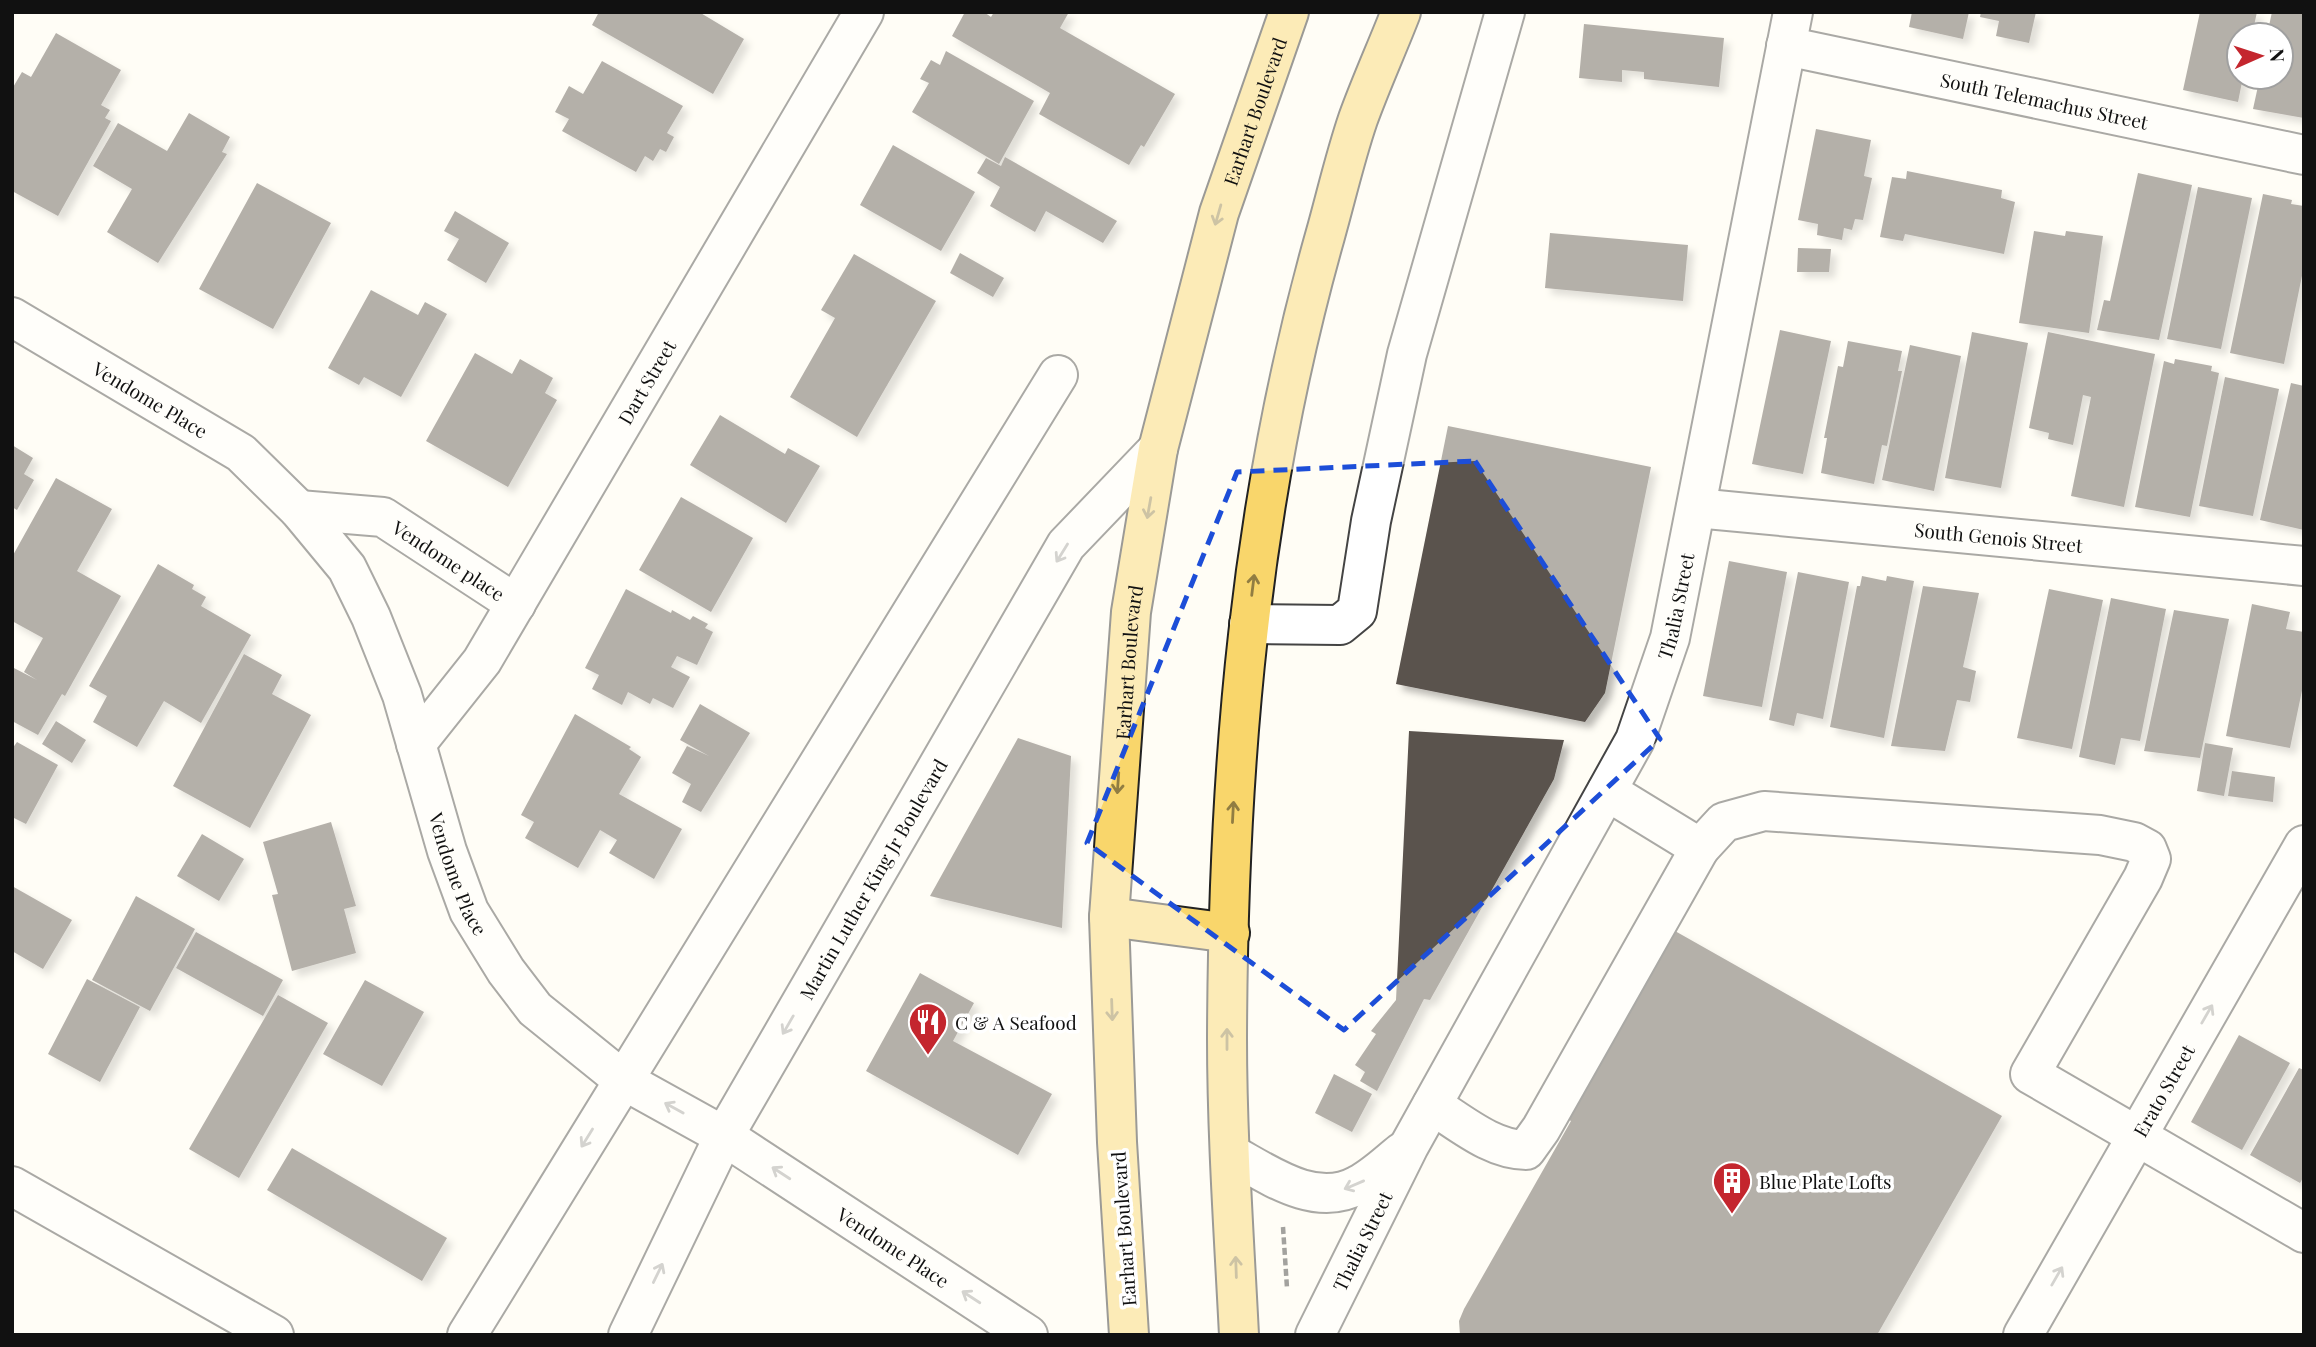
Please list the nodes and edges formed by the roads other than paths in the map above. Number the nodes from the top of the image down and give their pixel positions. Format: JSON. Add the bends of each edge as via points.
{"nodes":[{"id":1,"x":864,"y":12,"type":"edge"},
{"id":2,"x":1289,"y":12,"type":"edge"},
{"id":3,"x":1401,"y":12,"type":"edge"},
{"id":4,"x":1505,"y":12,"type":"edge"},
{"id":5,"x":1790,"y":29,"type":"edge"},
{"id":6,"x":2304,"y":155,"type":"edge"},
{"id":7,"x":12,"y":317,"type":"edge"},
{"id":8,"x":1058,"y":375,"type":"dead end"},
{"id":9,"x":1158,"y":449,"type":"junction"},
{"id":10,"x":1696,"y":508,"type":"junction"},
{"id":11,"x":299,"y":510,"type":"junction"},
{"id":12,"x":2304,"y":566,"type":"edge"},
{"id":13,"x":516,"y":604,"type":"junction"},
{"id":14,"x":1249,"y":624,"type":"junction"},
{"id":15,"x":416,"y":744,"type":"junction"},
{"id":16,"x":1607,"y":791,"type":"junction"},
{"id":17,"x":2304,"y":845,"type":"edge"},
{"id":18,"x":1700,"y":848,"type":"junction"},
{"id":19,"x":1109,"y":917,"type":"junction"},
{"id":20,"x":1230,"y":933,"type":"junction"},
{"id":21,"x":623,"y":1080,"type":"junction"},
{"id":22,"x":1432,"y":1105,"type":"junction"},
{"id":23,"x":724,"y":1136,"type":"junction"},
{"id":24,"x":2136,"y":1137,"type":"junction"},
{"id":25,"x":1409,"y":1146,"type":"junction"},
{"id":26,"x":1231,"y":1154,"type":"junction"},
{"id":27,"x":12,"y":1186,"type":"edge"},
{"id":28,"x":2304,"y":1233,"type":"edge"},
{"id":29,"x":274,"y":1335,"type":"edge"},
{"id":30,"x":467,"y":1335,"type":"edge"},
{"id":31,"x":628,"y":1335,"type":"edge"},
{"id":32,"x":1028,"y":1335,"type":"edge"},
{"id":33,"x":1129,"y":1335,"type":"edge"},
{"id":34,"x":1238,"y":1335,"type":"edge"},
{"id":35,"x":1315,"y":1335,"type":"edge"},
{"id":36,"x":2023,"y":1335,"type":"edge"}],
"edges":[{"from":1,"to":13,"type":"street","name":"Dart Street"},
{"from":2,"to":9,"type":"main road","name":"Earhart Boulevard","one_way":true,"via":[[1219,213]]},
{"from":14,"to":3,"type":"main road","one_way":true,"via":[[1274,445],[1307,299],[1357,120]]},
{"from":4,"to":14,"type":"street","via":[[1407,354],[1357,611],[1340,625]]},
{"from":5,"to":6,"type":"street","name":"South Telemachus Street"},
{"from":5,"to":10,"type":"street","name":"Thalia Street"},
{"from":7,"to":11,"type":"street","name":"Vendome Place","via":[[241,453]]},
{"from":8,"to":21,"type":"street"},
{"from":9,"to":19,"type":"main road","name":"Earhart Boulevard","one_way":true,"via":[[1131,612]]},
{"from":9,"to":23,"type":"street","name":"Martin Luther King Jr Boulevard","one_way":true,"via":[[1066,545]]},
{"from":10,"to":12,"type":"street","name":"South Genois Street"},
{"from":10,"to":16,"type":"street","name":"Thalia Street","via":[[1670,638],[1635,740]]},
{"from":11,"to":13,"type":"street","name":"Vendome place","via":[[383,517]]},
{"from":11,"to":15,"type":"street","name":"Vendome Place","via":[[347,568],[376,630]]},
{"from":13,"to":15,"type":"street","name":"Dart Street","via":[[482,661]]},
{"from":20,"to":14,"type":"main road","one_way":true,"via":[[1238,722]]},
{"from":15,"to":21,"type":"street","name":"Vendome Place","via":[[469,911],[499,961],[535,1009]]},
{"from":16,"to":18,"type":"street"},
{"from":16,"to":22,"type":"street","name":"Thalia Street"},
{"from":24,"to":17,"type":"street","name":"Erato Street","one_way":true},
{"from":18,"to":22,"type":"street","via":[[1526,1150],[1497,1144]]},
{"from":18,"to":24,"type":"street","via":[[1724,822],[1764,811],[2101,835],[2147,849],[2151,859],[2143,878],[2030,1074]]},
{"from":19,"to":20,"type":"main road"},
{"from":19,"to":33,"type":"main road","name":"Earhart Boulevard","one_way":true},
{"from":26,"to":20,"type":"main road","one_way":true},
{"from":23,"to":21,"type":"street","name":"Vendome Place","one_way":true},
{"from":21,"to":30,"type":"street","one_way":true},
{"from":22,"to":25,"type":"street","name":"Thalia Street"},
{"from":31,"to":23,"type":"street","name":"Martin Luther King Jr Boulevard","one_way":true},
{"from":32,"to":23,"type":"street","name":"Vendome Place","one_way":true},
{"from":24,"to":28,"type":"street"},
{"from":36,"to":24,"type":"street","name":"Erato Street","one_way":true},
{"from":25,"to":26,"type":"street","name":"Thalia Street","one_way":true,"via":[[1357,1186],[1327,1193],[1301,1191]]},
{"from":25,"to":35,"type":"street","name":"Thalia Street"},
{"from":34,"to":26,"type":"main road","one_way":true},
{"from":27,"to":29,"type":"street"}]}
